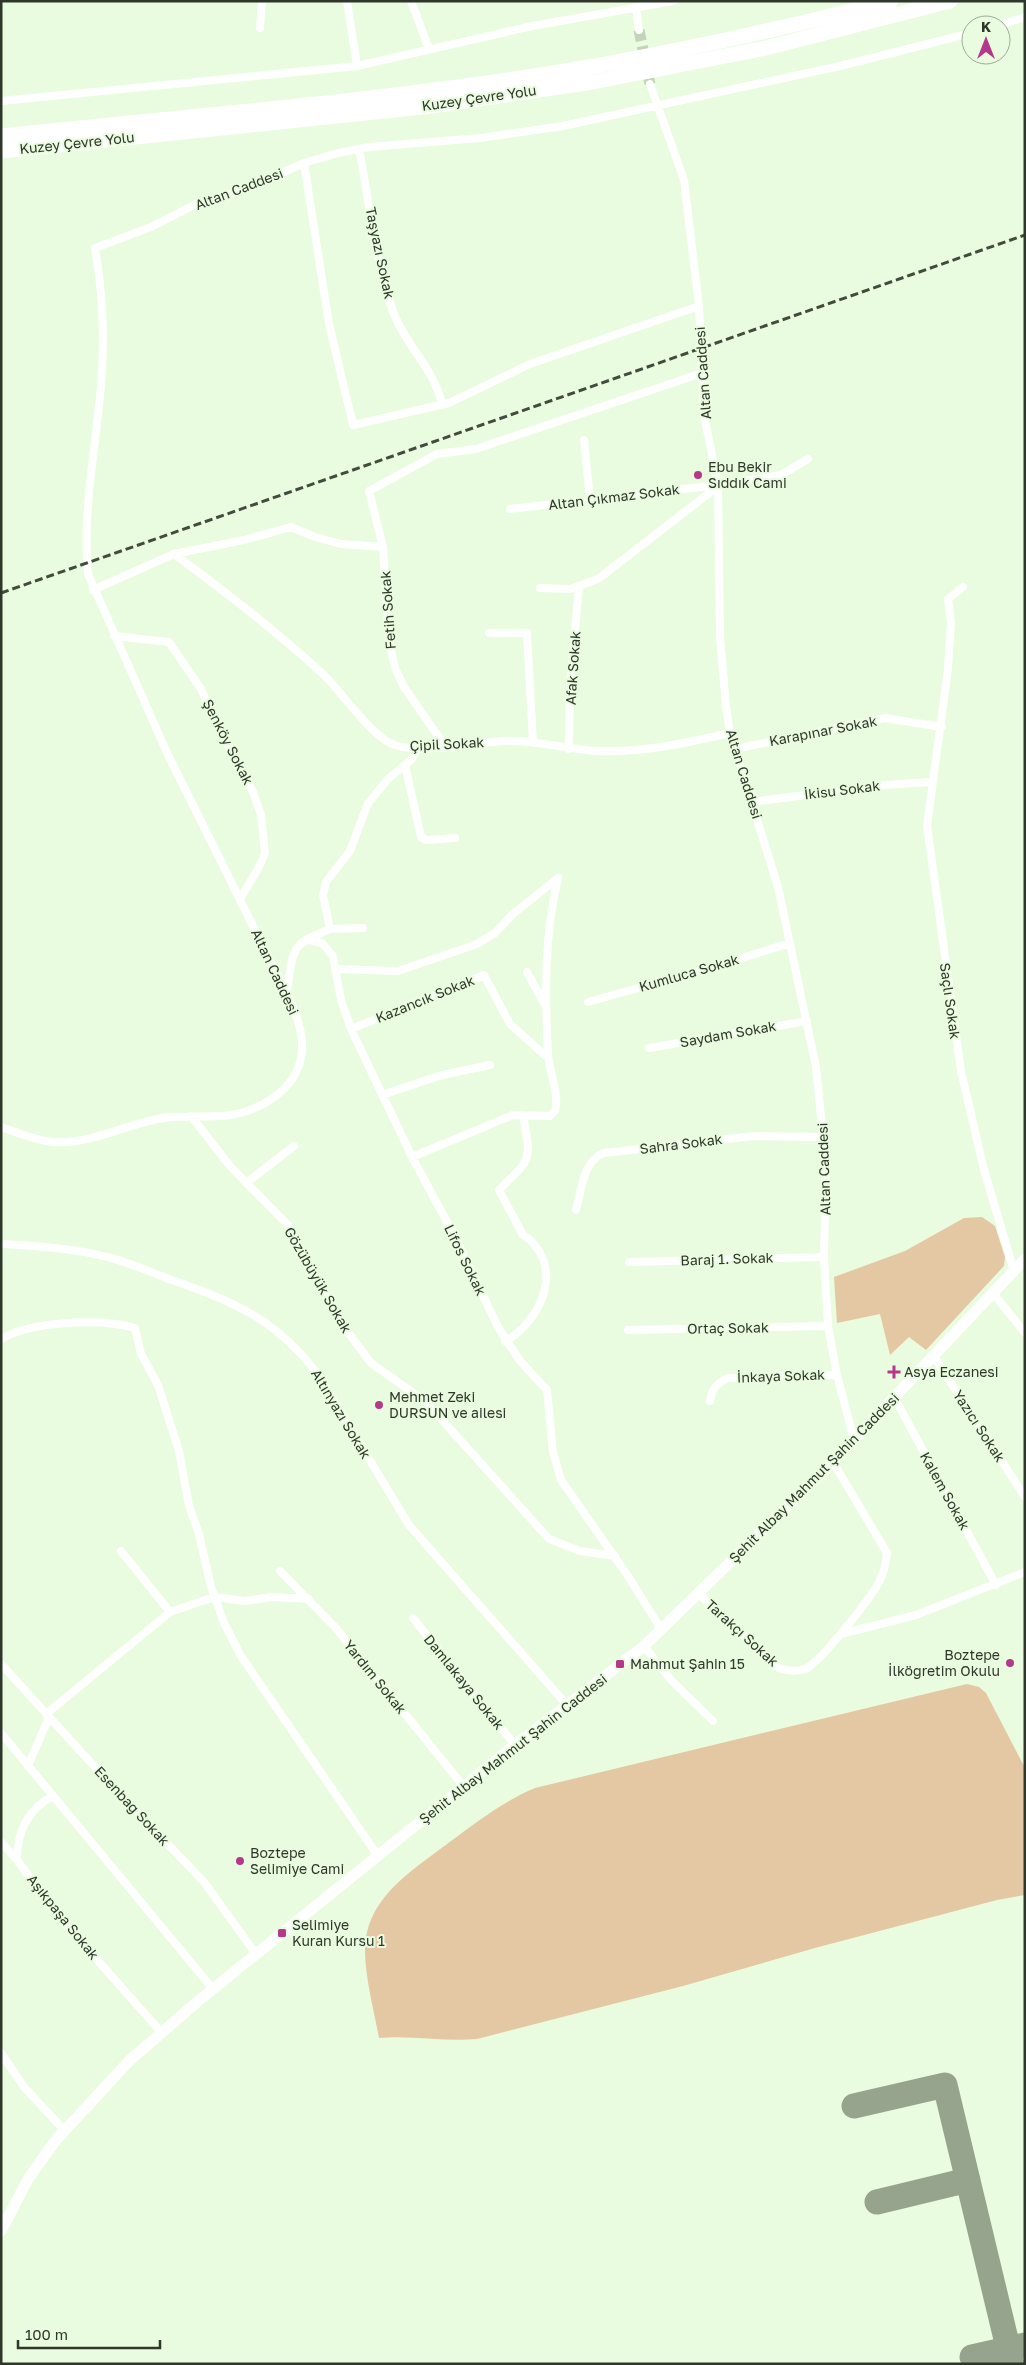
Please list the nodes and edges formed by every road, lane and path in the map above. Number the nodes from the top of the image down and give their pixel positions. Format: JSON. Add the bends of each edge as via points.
{"nodes":[{"id":1,"x":262,"y":1,"type":"edge"},
{"id":2,"x":347,"y":1,"type":"edge"},
{"id":3,"x":411,"y":1,"type":"edge"},
{"id":4,"x":618,"y":1,"type":"edge"},
{"id":5,"x":673,"y":1,"type":"edge"},
{"id":6,"x":891,"y":1,"type":"edge"},
{"id":7,"x":950,"y":1,"type":"edge"},
{"id":8,"x":636,"y":8,"type":"junction"},
{"id":9,"x":622,"y":10,"type":"junction"},
{"id":10,"x":1025,"y":17,"type":"edge"},
{"id":11,"x":1011,"y":21,"type":"edge"},
{"id":12,"x":260,"y":28,"type":"dead end"},
{"id":13,"x":639,"y":30,"type":"tunnel mouth"},
{"id":14,"x":961,"y":36,"type":"edge"},
{"id":15,"x":430,"y":49,"type":"junction"},
{"id":16,"x":357,"y":66,"type":"junction"},
{"id":17,"x":650,"y":84,"type":"tunnel mouth"},
{"id":18,"x":1,"y":101,"type":"edge"},
{"id":19,"x":657,"y":105,"type":"junction"},
{"id":20,"x":1,"y":136,"type":"edge"},
{"id":21,"x":359,"y":149,"type":"junction"},
{"id":22,"x":1,"y":151,"type":"edge"},
{"id":23,"x":304,"y":163,"type":"junction"},
{"id":24,"x":698,"y":306,"type":"junction"},
{"id":25,"x":702,"y":373,"type":"junction"},
{"id":26,"x":442,"y":404,"type":"junction"},
{"id":27,"x":584,"y":440,"type":"dead end"},
{"id":28,"x":808,"y":459,"type":"dead end"},
{"id":29,"x":718,"y":485,"type":"junction"},
{"id":30,"x":590,"y":500,"type":"junction"},
{"id":31,"x":510,"y":509,"type":"dead end"},
{"id":32,"x":383,"y":548,"type":"junction"},
{"id":33,"x":174,"y":554,"type":"junction"},
{"id":34,"x":579,"y":587,"type":"junction"},
{"id":35,"x":963,"y":587,"type":"dead end"},
{"id":36,"x":540,"y":588,"type":"dead end"},
{"id":37,"x":93,"y":590,"type":"junction"},
{"id":38,"x":489,"y":632,"type":"dead end"},
{"id":39,"x":114,"y":636,"type":"junction"},
{"id":40,"x":942,"y":727,"type":"junction"},
{"id":41,"x":730,"y":733,"type":"junction"},
{"id":42,"x":533,"y":743,"type":"junction"},
{"id":43,"x":445,"y":746,"type":"junction"},
{"id":44,"x":419,"y":748,"type":"junction"},
{"id":45,"x":569,"y":748,"type":"junction"},
{"id":46,"x":735,"y":749,"type":"junction"},
{"id":47,"x":406,"y":765,"type":"junction"},
{"id":48,"x":932,"y":782,"type":"junction"},
{"id":49,"x":751,"y":802,"type":"junction"},
{"id":50,"x":455,"y":838,"type":"dead end"},
{"id":51,"x":240,"y":899,"type":"junction"},
{"id":52,"x":363,"y":928,"type":"dead end"},
{"id":53,"x":330,"y":929,"type":"junction"},
{"id":54,"x":305,"y":941,"type":"junction"},
{"id":55,"x":790,"y":943,"type":"junction"},
{"id":56,"x":336,"y":969,"type":"junction"},
{"id":57,"x":527,"y":972,"type":"dead end"},
{"id":58,"x":287,"y":994,"type":"junction"},
{"id":59,"x":588,"y":1002,"type":"dead end"},
{"id":60,"x":545,"y":1004,"type":"junction"},
{"id":61,"x":807,"y":1021,"type":"junction"},
{"id":62,"x":351,"y":1029,"type":"junction"},
{"id":63,"x":648,"y":1048,"type":"dead end"},
{"id":64,"x":548,"y":1058,"type":"junction"},
{"id":65,"x":490,"y":1065,"type":"dead end"},
{"id":66,"x":382,"y":1095,"type":"junction"},
{"id":67,"x":523,"y":1115,"type":"junction"},
{"id":68,"x":191,"y":1116,"type":"junction"},
{"id":69,"x":1,"y":1127,"type":"edge"},
{"id":70,"x":824,"y":1137,"type":"junction"},
{"id":71,"x":294,"y":1146,"type":"dead end"},
{"id":72,"x":412,"y":1157,"type":"junction"},
{"id":73,"x":246,"y":1183,"type":"junction"},
{"id":74,"x":576,"y":1210,"type":"dead end"},
{"id":75,"x":1,"y":1244,"type":"edge"},
{"id":76,"x":824,"y":1256,"type":"junction"},
{"id":77,"x":1025,"y":1259,"type":"edge"},
{"id":78,"x":629,"y":1262,"type":"dead end"},
{"id":79,"x":1014,"y":1270,"type":"junction"},
{"id":80,"x":994,"y":1293,"type":"junction"},
{"id":81,"x":828,"y":1326,"type":"junction"},
{"id":82,"x":628,"y":1330,"type":"dead end"},
{"id":83,"x":1025,"y":1333,"type":"edge"},
{"id":84,"x":1,"y":1339,"type":"edge"},
{"id":85,"x":505,"y":1341,"type":"junction"},
{"id":86,"x":933,"y":1356,"type":"junction"},
{"id":87,"x":837,"y":1375,"type":"junction"},
{"id":88,"x":894,"y":1397,"type":"junction"},
{"id":89,"x":710,"y":1401,"type":"dead end"},
{"id":90,"x":854,"y":1440,"type":"junction"},
{"id":91,"x":833,"y":1462,"type":"junction"},
{"id":92,"x":1025,"y":1497,"type":"edge"},
{"id":93,"x":121,"y":1551,"type":"dead end"},
{"id":94,"x":615,"y":1556,"type":"junction"},
{"id":95,"x":280,"y":1571,"type":"dead end"},
{"id":96,"x":1025,"y":1572,"type":"edge"},
{"id":97,"x":996,"y":1585,"type":"junction"},
{"id":98,"x":698,"y":1594,"type":"junction"},
{"id":99,"x":214,"y":1597,"type":"junction"},
{"id":100,"x":309,"y":1599,"type":"junction"},
{"id":101,"x":170,"y":1612,"type":"junction"},
{"id":102,"x":413,"y":1618,"type":"dead end"},
{"id":103,"x":661,"y":1629,"type":"junction"},
{"id":104,"x":839,"y":1634,"type":"junction"},
{"id":105,"x":644,"y":1646,"type":"junction"},
{"id":106,"x":1,"y":1664,"type":"edge"},
{"id":107,"x":567,"y":1705,"type":"junction"},
{"id":108,"x":48,"y":1715,"type":"junction"},
{"id":109,"x":713,"y":1721,"type":"dead end"},
{"id":110,"x":1,"y":1733,"type":"edge"},
{"id":111,"x":515,"y":1745,"type":"junction"},
{"id":112,"x":28,"y":1766,"type":"junction"},
{"id":113,"x":464,"y":1787,"type":"junction"},
{"id":114,"x":53,"y":1796,"type":"junction"},
{"id":115,"x":1,"y":1842,"type":"edge"},
{"id":116,"x":378,"y":1856,"type":"junction"},
{"id":117,"x":17,"y":1860,"type":"junction"},
{"id":118,"x":256,"y":1954,"type":"junction"},
{"id":119,"x":213,"y":1989,"type":"junction"},
{"id":120,"x":161,"y":2032,"type":"junction"},
{"id":121,"x":1,"y":2053,"type":"edge"},
{"id":122,"x":64,"y":2130,"type":"junction"},
{"id":123,"x":1,"y":2230,"type":"edge"}],
"edges":[{"from":1,"to":12,"type":"street"},
{"from":2,"to":16,"type":"street"},
{"from":3,"to":15,"type":"street"},
{"from":4,"to":9,"type":"street"},
{"from":5,"to":8,"type":"street"},
{"from":6,"to":20,"type":"highway","name":"Kuzey Çevre Yolu","via":[[764,33],[566,70],[425,91]]},
{"from":7,"to":22,"type":"highway","name":"Kuzey Çevre Yolu","via":[[766,48],[593,82],[432,106]]},
{"from":8,"to":9,"type":"street"},
{"from":8,"to":13,"type":"street"},
{"from":9,"to":15,"type":"street"},
{"from":10,"to":11,"type":"street"},
{"from":14,"to":19,"type":"street","via":[[840,66]]},
{"from":15,"to":16,"type":"street"},
{"from":16,"to":18,"type":"street"},
{"from":17,"to":19,"type":"street","name":"Altan Caddesi"},
{"from":19,"to":21,"type":"street","name":"Altan Caddesi","via":[[522,133]]},
{"from":19,"to":24,"type":"street","name":"Altan Caddesi","via":[[684,180]]},
{"from":21,"to":23,"type":"street","name":"Altan Caddesi"},
{"from":21,"to":26,"type":"street","name":"Taşyazı Sokak","via":[[389,298],[414,351],[434,379]]},
{"from":23,"to":26,"type":"street","via":[[329,324],[353,425]]},
{"from":23,"to":37,"type":"street","name":"Altan Caddesi","via":[[244,190],[198,203],[151,227],[95,248],[102,288],[102,360],[85,544]]},
{"from":24,"to":25,"type":"street","name":"Altan Caddesi"},
{"from":24,"to":26,"type":"street","via":[[530,364]]},
{"from":25,"to":29,"type":"street","name":"Altan Caddesi","via":[[704,415]]},
{"from":25,"to":32,"type":"street","name":"Fetih Sokak","via":[[476,450],[437,454],[369,491]]},
{"from":27,"to":30,"type":"street"},
{"from":28,"to":29,"type":"street","name":"Altan Çıkmaz Sokak","via":[[781,475]]},
{"from":29,"to":30,"type":"street","name":"Altan Çıkmaz Sokak"},
{"from":29,"to":34,"type":"street","via":[[606,574]]},
{"from":29,"to":41,"type":"street","name":"Altan Caddesi","via":[[721,658]]},
{"from":30,"to":31,"type":"street","name":"Altan Çıkmaz Sokak"},
{"from":32,"to":33,"type":"street","via":[[341,544],[291,527]]},
{"from":32,"to":43,"type":"street","name":"Fetih Sokak","via":[[393,663],[404,688]]},
{"from":33,"to":37,"type":"street"},
{"from":33,"to":44,"type":"street","name":"Çipil Sokak","via":[[297,651],[382,738],[398,746]]},
{"from":34,"to":36,"type":"street","via":[[560,590]]},
{"from":34,"to":45,"type":"street","name":"Afak Sokak","via":[[570,685]]},
{"from":35,"to":40,"type":"street","name":"Saçlı Sokak","via":[[948,599],[950,646]]},
{"from":37,"to":39,"type":"street","name":"Altan Caddesi"},
{"from":38,"to":42,"type":"street","via":[[527,632]]},
{"from":39,"to":51,"type":"street","name":"Altan Caddesi","via":[[168,755]]},
{"from":39,"to":51,"type":"street","name":"Şenköy Sokak","via":[[169,642],[202,689],[253,792],[261,815],[265,847],[259,867]]},
{"from":40,"to":46,"type":"street","name":"Karapınar Sokak","via":[[885,718]]},
{"from":40,"to":48,"type":"street","name":"Saçlı Sokak"},
{"from":41,"to":45,"type":"street","name":"Çipil Sokak","via":[[645,749]]},
{"from":41,"to":46,"type":"street","name":"Altan Caddesi"},
{"from":42,"to":43,"type":"street","name":"Çipil Sokak","via":[[505,741]]},
{"from":42,"to":45,"type":"street","name":"Çipil Sokak"},
{"from":43,"to":44,"type":"street","name":"Çipil Sokak"},
{"from":44,"to":47,"type":"street"},
{"from":46,"to":49,"type":"street","name":"Altan Caddesi"},
{"from":47,"to":50,"type":"street","via":[[420,837],[426,840]]},
{"from":47,"to":53,"type":"street","via":[[388,778],[368,803],[350,851],[326,882],[323,895]]},
{"from":48,"to":49,"type":"street","name":"İkisu Sokak"},
{"from":48,"to":79,"type":"street","name":"Saçlı Sokak","via":[[927,826],[955,1039],[975,1136]]},
{"from":49,"to":55,"type":"street","name":"Altan Caddesi","via":[[778,887]]},
{"from":51,"to":58,"type":"street","name":"Altan Caddesi"},
{"from":52,"to":53,"type":"street"},
{"from":53,"to":54,"type":"street"},
{"from":54,"to":56,"type":"street","name":"Lifos Sokak","via":[[314,940],[325,946],[333,956]]},
{"from":54,"to":58,"type":"street","via":[[294,952]]},
{"from":55,"to":59,"type":"street","name":"Kumluca Sokak"},
{"from":55,"to":61,"type":"street","name":"Altan Caddesi"},
{"from":56,"to":60,"type":"street","via":[[398,971],[477,944],[495,933],[558,878],[550,918]]},
{"from":56,"to":62,"type":"street","name":"Lifos Sokak","via":[[341,1000]]},
{"from":57,"to":60,"type":"street"},
{"from":58,"to":68,"type":"street","name":"Altan Caddesi","via":[[302,1040],[302,1055],[296,1075],[276,1096],[258,1107],[228,1115]]},
{"from":60,"to":64,"type":"street"},
{"from":61,"to":63,"type":"street","name":"Saydam Sokak"},
{"from":61,"to":70,"type":"street","name":"Altan Caddesi"},
{"from":62,"to":64,"type":"street","name":"Kazancık Sokak","via":[[484,975],[510,1024]]},
{"from":62,"to":66,"type":"street","name":"Lifos Sokak"},
{"from":64,"to":67,"type":"street","via":[[556,1097],[555,1111],[550,1116]]},
{"from":65,"to":66,"type":"street","via":[[442,1075]]},
{"from":66,"to":72,"type":"street","name":"Lifos Sokak"},
{"from":67,"to":72,"type":"street","via":[[513,1115]]},
{"from":67,"to":85,"type":"street","via":[[529,1150],[527,1160],[500,1190],[523,1235],[530,1238],[541,1254],[546,1280],[544,1292],[531,1318],[517,1334]]},
{"from":68,"to":69,"type":"street","name":"Altan Caddesi","via":[[152,1120],[66,1142],[41,1140]]},
{"from":68,"to":73,"type":"street","name":"Gözübüyük Sokak"},
{"from":70,"to":74,"type":"street","name":"Sahra Sokak","via":[[753,1136],[604,1153],[595,1157],[585,1174]]},
{"from":70,"to":76,"type":"street","name":"Altan Caddesi"},
{"from":71,"to":73,"type":"street"},
{"from":72,"to":85,"type":"street","name":"Lifos Sokak"},
{"from":73,"to":94,"type":"street","name":"Gözübüyük Sokak","via":[[287,1224],[338,1318],[371,1363],[424,1401],[549,1539],[580,1551]]},
{"from":75,"to":107,"type":"street","name":"Altınyazı Sokak","via":[[47,1247],[107,1257],[232,1302],[281,1334],[319,1376],[409,1525]]},
{"from":76,"to":78,"type":"street","name":"Baraj 1. Sokak"},
{"from":76,"to":81,"type":"street","name":"Altan Caddesi"},
{"from":77,"to":79,"type":"street","name":"Şehit Albay Mahmut Şahin Caddesi"},
{"from":79,"to":80,"type":"street","name":"Şehit Albay Mahmut Şahin Caddesi"},
{"from":80,"to":83,"type":"street"},
{"from":80,"to":86,"type":"street","name":"Şehit Albay Mahmut Şahin Caddesi"},
{"from":81,"to":82,"type":"street","name":"Ortaç Sokak"},
{"from":81,"to":87,"type":"street","name":"Altan Caddesi"},
{"from":84,"to":99,"type":"street","via":[[40,1328],[90,1321],[135,1328],[141,1354],[158,1385],[180,1451],[189,1506]]},
{"from":85,"to":94,"type":"street","name":"Lifos Sokak","via":[[547,1390],[553,1452],[559,1476]]},
{"from":86,"to":88,"type":"street","name":"Şehit Albay Mahmut Şahin Caddesi"},
{"from":86,"to":92,"type":"street","name":"Yazıcı Sokak"},
{"from":87,"to":89,"type":"street","name":"İnkaya Sokak","via":[[728,1378],[712,1390]]},
{"from":87,"to":90,"type":"street","name":"Altan Caddesi"},
{"from":88,"to":90,"type":"street","name":"Şehit Albay Mahmut Şahin Caddesi"},
{"from":88,"to":97,"type":"street","name":"Kalem Sokak"},
{"from":90,"to":91,"type":"street","name":"Şehit Albay Mahmut Şahin Caddesi"},
{"from":91,"to":98,"type":"street","name":"Şehit Albay Mahmut Şahin Caddesi"},
{"from":91,"to":104,"type":"street","name":"Tarakçı Sokak","via":[[887,1553],[884,1572],[875,1589]]},
{"from":93,"to":101,"type":"street"},
{"from":94,"to":103,"type":"street","name":"Lifos Sokak"},
{"from":95,"to":100,"type":"street","name":"Yardım Sokak"},
{"from":96,"to":97,"type":"street"},
{"from":97,"to":104,"type":"street","via":[[916,1615]]},
{"from":98,"to":103,"type":"street","name":"Şehit Albay Mahmut Şahin Caddesi"},
{"from":98,"to":104,"type":"street","name":"Tarakçı Sokak","via":[[783,1670],[799,1671],[809,1667]]},
{"from":99,"to":100,"type":"street","via":[[246,1601],[279,1597]]},
{"from":99,"to":101,"type":"street"},
{"from":99,"to":116,"type":"street","via":[[241,1656]]},
{"from":100,"to":113,"type":"street","name":"Yardım Sokak"},
{"from":101,"to":108,"type":"street"},
{"from":102,"to":111,"type":"street","name":"Damlakaya Sokak"},
{"from":103,"to":105,"type":"street","name":"Şehit Albay Mahmut Şahin Caddesi"},
{"from":105,"to":107,"type":"street","name":"Şehit Albay Mahmut Şahin Caddesi"},
{"from":105,"to":109,"type":"street"},
{"from":106,"to":108,"type":"street","name":"Esenbağ Sokak"},
{"from":107,"to":111,"type":"street","name":"Şehit Albay Mahmut Şahin Caddesi"},
{"from":108,"to":112,"type":"street"},
{"from":108,"to":118,"type":"street","name":"Esenbağ Sokak","via":[[204,1882]]},
{"from":110,"to":112,"type":"street"},
{"from":111,"to":113,"type":"street","name":"Şehit Albay Mahmut Şahin Caddesi"},
{"from":112,"to":114,"type":"street"},
{"from":113,"to":116,"type":"street","name":"Şehit Albay Mahmut Şahin Caddesi"},
{"from":114,"to":117,"type":"street","via":[[27,1819],[19,1839]]},
{"from":114,"to":119,"type":"street"},
{"from":115,"to":117,"type":"street","name":"Aşıkpaşa Sokak"},
{"from":116,"to":118,"type":"street","name":"Şehit Albay Mahmut Şahin Caddesi"},
{"from":117,"to":120,"type":"street","name":"Aşıkpaşa Sokak","via":[[60,1918]]},
{"from":118,"to":119,"type":"street","name":"Şehit Albay Mahmut Şahin Caddesi"},
{"from":119,"to":120,"type":"street","name":"Şehit Albay Mahmut Şahin Caddesi"},
{"from":120,"to":122,"type":"street","name":"Şehit Albay Mahmut Şahin Caddesi","via":[[114,2075]]},
{"from":121,"to":122,"type":"street","via":[[30,2094]]},
{"from":122,"to":123,"type":"street","name":"Şehit Albay Mahmut Şahin Caddesi","via":[[28,2179]]}]}
